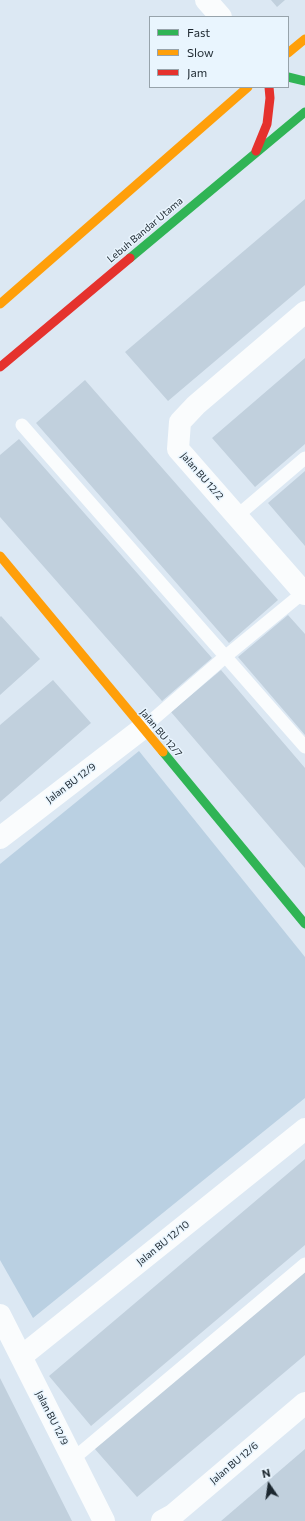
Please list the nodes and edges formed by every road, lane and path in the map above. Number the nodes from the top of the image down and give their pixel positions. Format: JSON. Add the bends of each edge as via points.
{"nodes":[{"id":1,"x":206,"y":0,"type":"edge"},
{"id":2,"x":220,"y":16,"type":"edge"},
{"id":3,"x":305,"y":39,"type":"edge"},
{"id":4,"x":289,"y":45,"type":"edge"},
{"id":5,"x":289,"y":52,"type":"edge"},
{"id":6,"x":289,"y":77,"type":"edge"},
{"id":7,"x":305,"y":81,"type":"edge"},
{"id":8,"x":233,"y":88,"type":"edge"},
{"id":9,"x":247,"y":88,"type":"edge"},
{"id":10,"x":269,"y":88,"type":"edge"},
{"id":11,"x":219,"y":112,"type":"junction"},
{"id":12,"x":305,"y":112,"type":"edge"},
{"id":13,"x":255,"y":154,"type":"junction"},
{"id":14,"x":0,"y":304,"type":"edge"},
{"id":15,"x":305,"y":312,"type":"edge"},
{"id":16,"x":0,"y":367,"type":"edge"},
{"id":17,"x":22,"y":425,"type":"dead end"},
{"id":18,"x":305,"y":458,"type":"edge"},
{"id":19,"x":237,"y":516,"type":"junction"},
{"id":20,"x":3,"y":566,"type":"edge"},
{"id":21,"x":305,"y":592,"type":"edge"},
{"id":22,"x":226,"y":656,"type":"junction"},
{"id":23,"x":143,"y":728,"type":"junction"},
{"id":24,"x":305,"y":747,"type":"edge"},
{"id":25,"x":0,"y":838,"type":"edge"},
{"id":26,"x":305,"y":924,"type":"edge"},
{"id":27,"x":305,"y":1129,"type":"edge"},
{"id":28,"x":305,"y":1264,"type":"edge"},
{"id":29,"x":0,"y":1315,"type":"edge"},
{"id":30,"x":22,"y":1356,"type":"junction"},
{"id":31,"x":305,"y":1403,"type":"edge"},
{"id":32,"x":73,"y":1459,"type":"junction"},
{"id":33,"x":104,"y":1521,"type":"edge"},
{"id":34,"x":162,"y":1521,"type":"edge"}],
"edges":[{"from":1,"to":2,"type":"street"},
{"from":3,"to":4,"type":"main road"},
{"from":3,"to":5,"type":"main road"},
{"from":6,"to":7,"type":"main road"},
{"from":8,"to":11,"type":"main road"},
{"from":9,"to":11,"type":"main road"},
{"from":10,"to":13,"type":"main road","via":[[267,124]]},
{"from":11,"to":14,"type":"main road"},
{"from":12,"to":13,"type":"main road","name":"Lebuh Bandar Utama"},
{"from":13,"to":16,"type":"main road","name":"Lebuh Bandar Utama"},
{"from":15,"to":19,"type":"street","name":"Jalan BU 12/2","via":[[196,405],[180,422],[178,449]]},
{"from":17,"to":22,"type":"lane"},
{"from":18,"to":19,"type":"lane"},
{"from":19,"to":21,"type":"street","name":"Jalan BU 12/2"},
{"from":20,"to":23,"type":"main road","name":"Jalan BU 12/7"},
{"from":21,"to":22,"type":"lane"},
{"from":22,"to":23,"type":"lane"},
{"from":22,"to":24,"type":"lane"},
{"from":23,"to":25,"type":"street","name":"Jalan BU 12/9"},
{"from":23,"to":26,"type":"main road","name":"Jalan BU 12/7"},
{"from":27,"to":30,"type":"street","name":"Jalan BU 12/10"},
{"from":28,"to":32,"type":"lane"},
{"from":29,"to":30,"type":"street","name":"Jalan BU 12/9"},
{"from":30,"to":32,"type":"street","name":"Jalan BU 12/9"},
{"from":31,"to":34,"type":"street","name":"Jalan BU 12/6","via":[[173,1515]]},
{"from":32,"to":33,"type":"street","name":"Jalan BU 12/9"}]}
